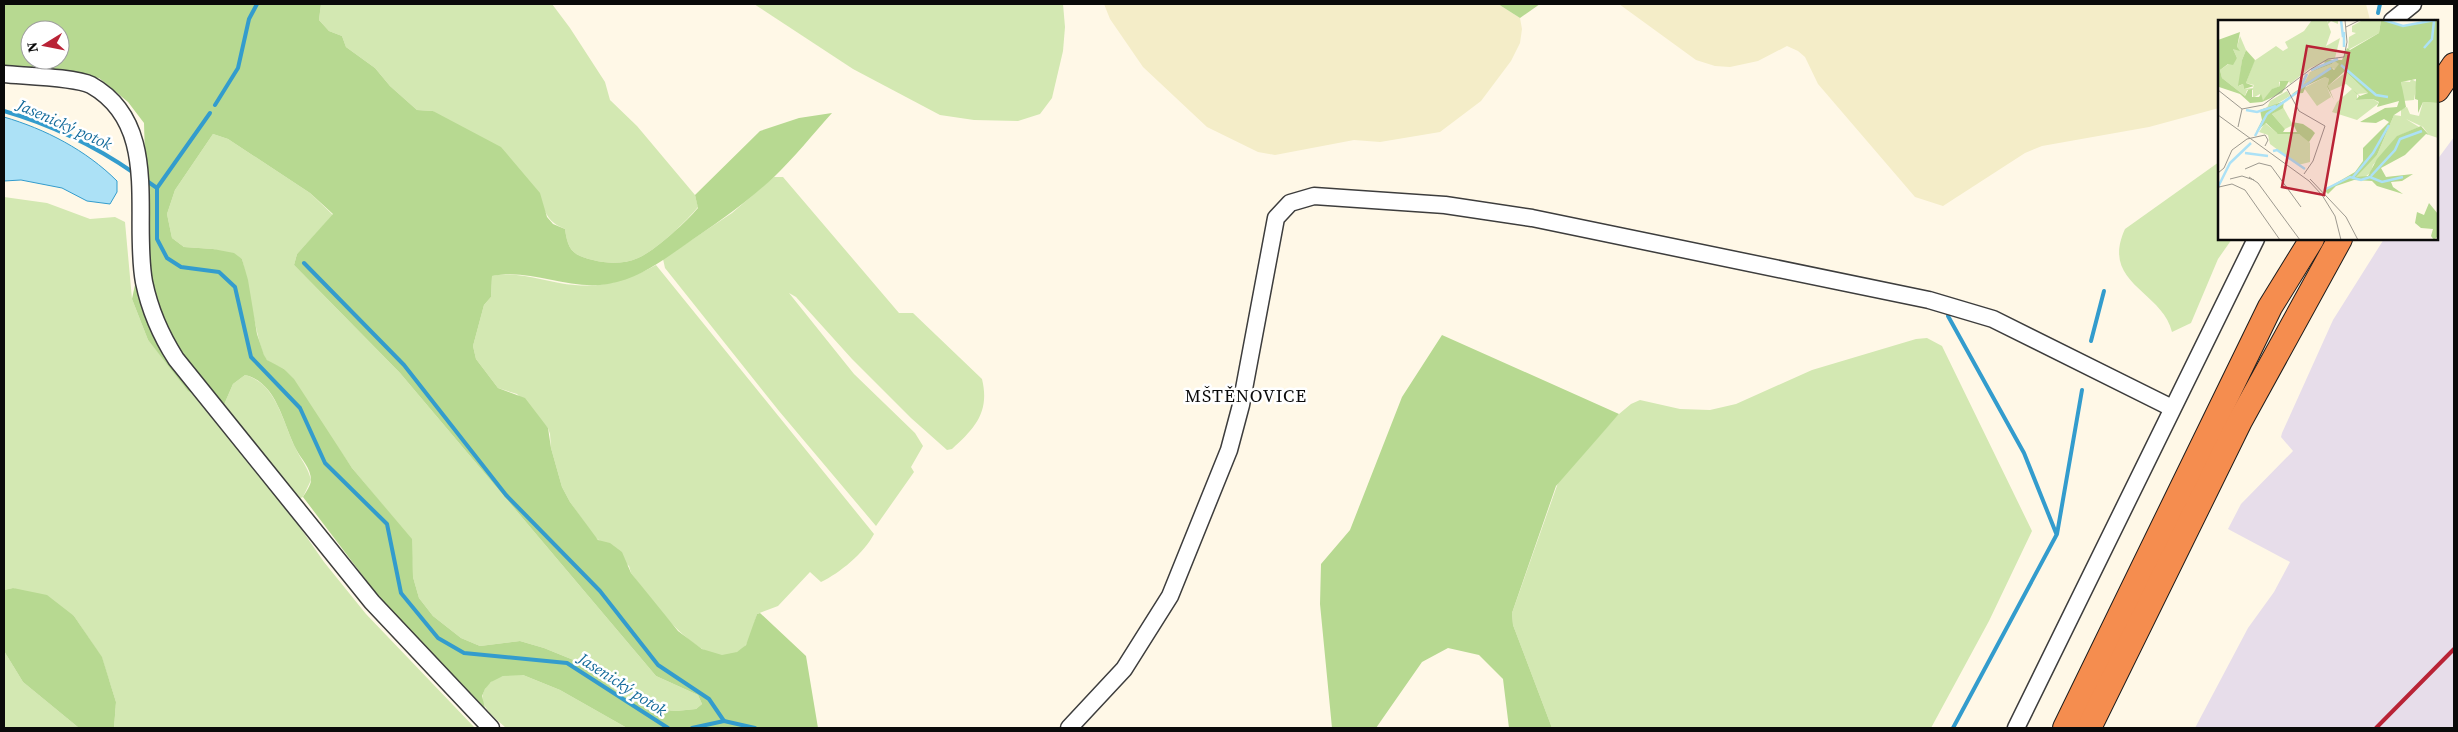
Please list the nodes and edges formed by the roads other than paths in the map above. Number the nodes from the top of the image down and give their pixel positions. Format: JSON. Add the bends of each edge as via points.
{"nodes":[{"id":1,"x":2413,"y":4,"type":"edge"},
{"id":2,"x":2393,"y":20,"type":"edge"},
{"id":3,"x":2454,"y":60,"type":"edge"},
{"id":4,"x":2454,"y":65,"type":"edge"},
{"id":5,"x":4,"y":74,"type":"edge"},
{"id":6,"x":2438,"y":78,"type":"edge"},
{"id":7,"x":2438,"y":89,"type":"edge"},
{"id":8,"x":2256,"y":240,"type":"edge"},
{"id":9,"x":2311,"y":240,"type":"edge"},
{"id":10,"x":2339,"y":240,"type":"edge"},
{"id":11,"x":2172,"y":408,"type":"junction"},
{"id":12,"x":491,"y":728,"type":"edge"},
{"id":13,"x":1069,"y":728,"type":"edge"},
{"id":14,"x":2016,"y":728,"type":"edge"},
{"id":15,"x":2065,"y":728,"type":"edge"},
{"id":16,"x":2088,"y":728,"type":"edge"}],
"edges":[{"from":1,"to":2,"type":"street"},
{"from":3,"to":6,"type":"highway"},
{"from":4,"to":7,"type":"highway"},
{"from":5,"to":12,"type":"street","via":[[90,84],[110,100],[128,123],[139,162],[144,280],[151,312],[161,336],[176,359],[372,602]]},
{"from":8,"to":11,"type":"street"},
{"from":9,"to":15,"type":"highway","via":[[2270,307]]},
{"from":10,"to":16,"type":"highway","via":[[2240,421]]},
{"from":11,"to":13,"type":"street","via":[[1993,319],[1929,300],[1532,218],[1445,205],[1306,198],[1290,203],[1276,218],[1241,405],[1229,450],[1170,596],[1124,668]]},
{"from":11,"to":14,"type":"street"}]}
